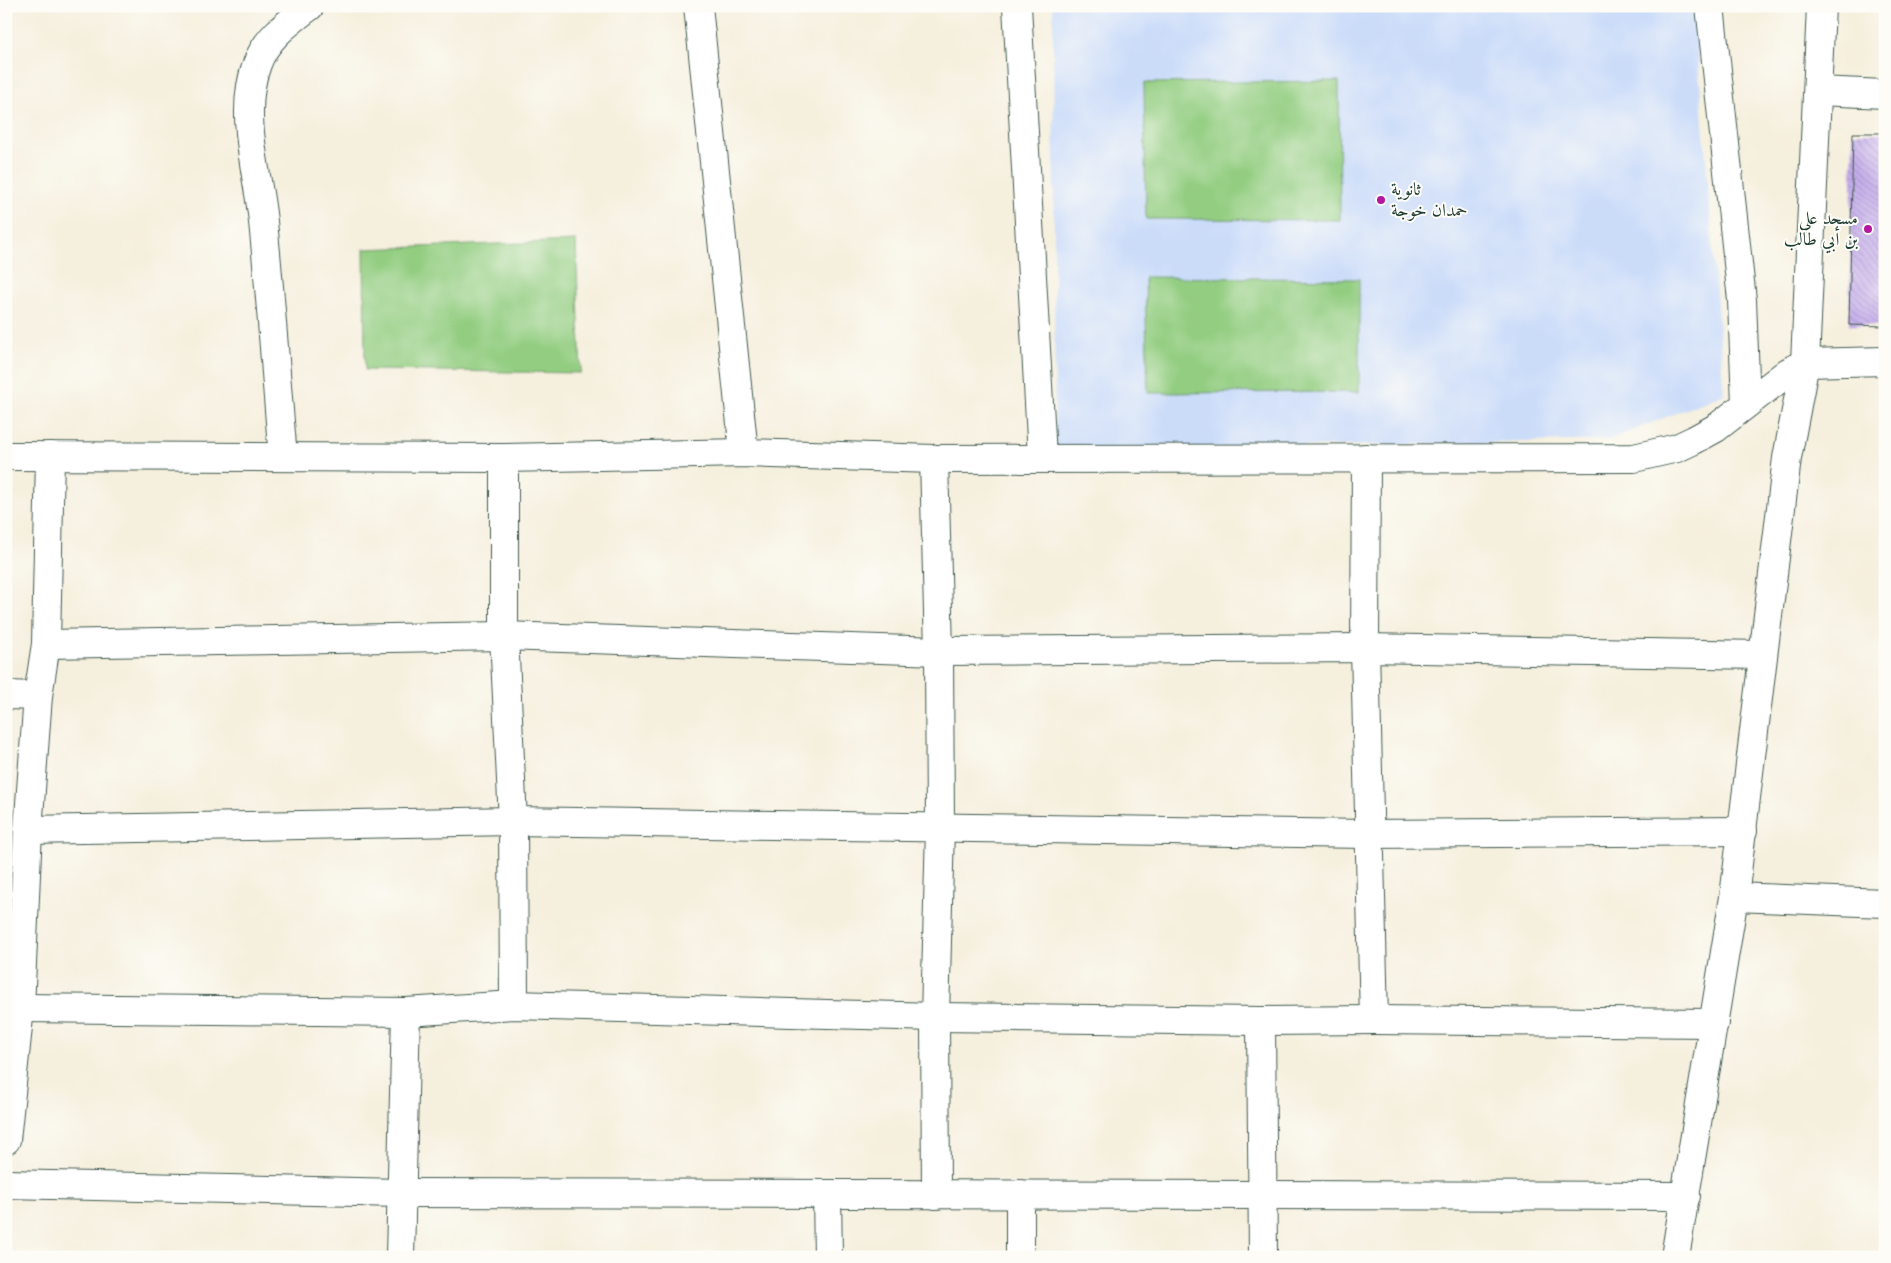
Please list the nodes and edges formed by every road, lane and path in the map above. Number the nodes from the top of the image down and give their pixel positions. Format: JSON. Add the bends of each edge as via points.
{"nodes":[{"id":1,"x":310,"y":6,"type":"edge"},
{"id":2,"x":698,"y":6,"type":"edge"},
{"id":3,"x":1017,"y":6,"type":"edge"},
{"id":4,"x":1710,"y":6,"type":"edge"},
{"id":5,"x":1821,"y":6,"type":"edge"},
{"id":6,"x":1818,"y":91,"type":"junction"},
{"id":7,"x":1885,"y":94,"type":"edge"},
{"id":8,"x":1885,"y":360,"type":"edge"},
{"id":9,"x":1805,"y":363,"type":"junction"},
{"id":10,"x":1746,"y":404,"type":"junction"},
{"id":11,"x":744,"y":453,"type":"junction"},
{"id":12,"x":6,"y":456,"type":"edge"},
{"id":13,"x":50,"y":456,"type":"junction"},
{"id":14,"x":283,"y":457,"type":"junction"},
{"id":15,"x":1042,"y":457,"type":"junction"},
{"id":16,"x":504,"y":458,"type":"junction"},
{"id":17,"x":1366,"y":458,"type":"junction"},
{"id":18,"x":934,"y":459,"type":"junction"},
{"id":19,"x":504,"y":636,"type":"junction"},
{"id":20,"x":46,"y":644,"type":"junction"},
{"id":21,"x":1365,"y":648,"type":"junction"},
{"id":22,"x":939,"y":650,"type":"junction"},
{"id":23,"x":1763,"y":655,"type":"junction"},
{"id":24,"x":6,"y":695,"type":"edge"},
{"id":25,"x":38,"y":696,"type":"junction"},
{"id":26,"x":513,"y":822,"type":"junction"},
{"id":27,"x":940,"y":828,"type":"junction"},
{"id":28,"x":28,"y":830,"type":"junction"},
{"id":29,"x":1743,"y":830,"type":"junction"},
{"id":30,"x":1368,"y":834,"type":"junction"},
{"id":31,"x":1734,"y":897,"type":"junction"},
{"id":32,"x":1885,"y":903,"type":"edge"},
{"id":33,"x":16,"y":916,"type":"edge"},
{"id":34,"x":514,"y":1005,"type":"junction"},
{"id":35,"x":20,"y":1008,"type":"junction"},
{"id":36,"x":406,"y":1012,"type":"junction"},
{"id":37,"x":935,"y":1017,"type":"junction"},
{"id":38,"x":1374,"y":1020,"type":"junction"},
{"id":39,"x":1261,"y":1021,"type":"junction"},
{"id":40,"x":1714,"y":1023,"type":"junction"},
{"id":41,"x":6,"y":1139,"type":"edge"},
{"id":42,"x":6,"y":1184,"type":"edge"},
{"id":43,"x":401,"y":1193,"type":"junction"},
{"id":44,"x":827,"y":1194,"type":"junction"},
{"id":45,"x":1020,"y":1194,"type":"junction"},
{"id":46,"x":936,"y":1195,"type":"junction"},
{"id":47,"x":1264,"y":1196,"type":"junction"},
{"id":48,"x":1686,"y":1196,"type":"junction"},
{"id":49,"x":400,"y":1257,"type":"edge"},
{"id":50,"x":828,"y":1257,"type":"edge"},
{"id":51,"x":1020,"y":1257,"type":"edge"},
{"id":52,"x":1263,"y":1257,"type":"edge"},
{"id":53,"x":1675,"y":1257,"type":"edge"}],
"edges":[{"from":1,"to":14,"type":"street","via":[[277,32],[257,63],[250,93],[250,126],[263,222]]},
{"from":2,"to":11,"type":"street"},
{"from":3,"to":15,"type":"street"},
{"from":4,"to":10,"type":"street","via":[[1742,300]]},
{"from":5,"to":6,"type":"street"},
{"from":6,"to":7,"type":"street"},
{"from":6,"to":9,"type":"street"},
{"from":8,"to":9,"type":"street"},
{"from":9,"to":10,"type":"street"},
{"from":9,"to":23,"type":"street","via":[[1787,458]]},
{"from":10,"to":17,"type":"street","via":[[1716,428],[1686,444],[1634,458]]},
{"from":11,"to":16,"type":"street"},
{"from":11,"to":18,"type":"street"},
{"from":12,"to":13,"type":"street"},
{"from":13,"to":14,"type":"street"},
{"from":13,"to":20,"type":"street"},
{"from":14,"to":16,"type":"street"},
{"from":15,"to":17,"type":"street"},
{"from":15,"to":18,"type":"street"},
{"from":16,"to":19,"type":"street"},
{"from":17,"to":21,"type":"street"},
{"from":18,"to":22,"type":"street"},
{"from":19,"to":20,"type":"street"},
{"from":19,"to":22,"type":"street"},
{"from":19,"to":26,"type":"street"},
{"from":20,"to":25,"type":"street"},
{"from":21,"to":22,"type":"street"},
{"from":21,"to":23,"type":"street"},
{"from":21,"to":30,"type":"street"},
{"from":22,"to":27,"type":"street"},
{"from":23,"to":29,"type":"street"},
{"from":24,"to":25,"type":"street"},
{"from":25,"to":28,"type":"street"},
{"from":26,"to":27,"type":"street"},
{"from":26,"to":28,"type":"street"},
{"from":26,"to":34,"type":"street"},
{"from":27,"to":30,"type":"street"},
{"from":27,"to":37,"type":"street"},
{"from":28,"to":33,"type":"street"},
{"from":29,"to":30,"type":"street"},
{"from":29,"to":31,"type":"street"},
{"from":30,"to":38,"type":"street"},
{"from":31,"to":32,"type":"street"},
{"from":31,"to":40,"type":"street"},
{"from":33,"to":35,"type":"street"},
{"from":34,"to":36,"type":"street"},
{"from":34,"to":37,"type":"street"},
{"from":35,"to":36,"type":"street"},
{"from":35,"to":41,"type":"street"},
{"from":36,"to":43,"type":"street"},
{"from":37,"to":39,"type":"street"},
{"from":37,"to":46,"type":"street"},
{"from":38,"to":39,"type":"street"},
{"from":38,"to":40,"type":"street"},
{"from":39,"to":47,"type":"street"},
{"from":40,"to":48,"type":"street"},
{"from":42,"to":43,"type":"street"},
{"from":43,"to":44,"type":"street"},
{"from":43,"to":49,"type":"street"},
{"from":44,"to":46,"type":"street"},
{"from":44,"to":50,"type":"street"},
{"from":45,"to":46,"type":"street"},
{"from":45,"to":47,"type":"street"},
{"from":45,"to":51,"type":"street"},
{"from":47,"to":48,"type":"street"},
{"from":47,"to":52,"type":"street"},
{"from":48,"to":53,"type":"street"}]}
